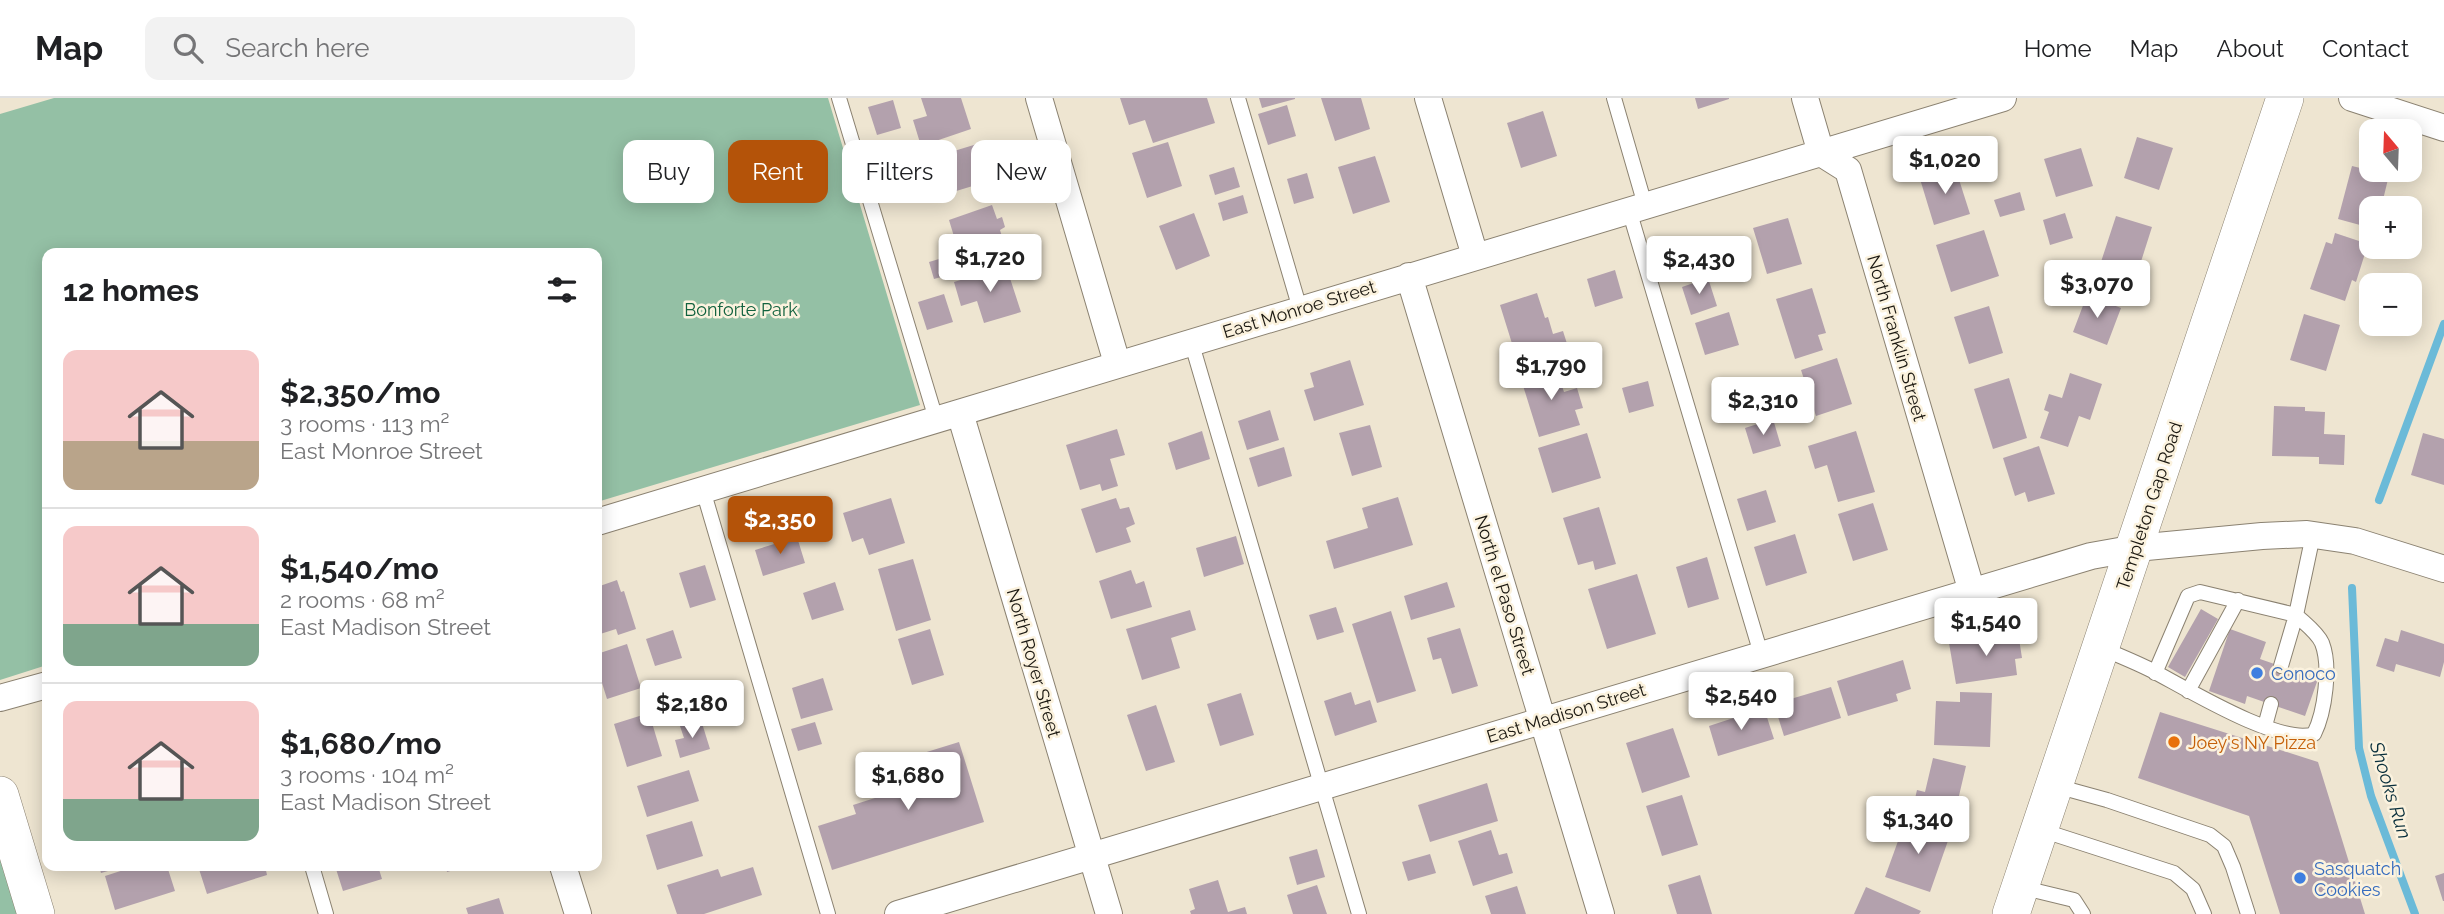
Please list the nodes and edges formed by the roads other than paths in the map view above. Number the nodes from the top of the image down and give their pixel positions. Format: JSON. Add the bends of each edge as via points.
{"nodes":[{"id":1,"x":839,"y":98,"type":"edge"},
{"id":2,"x":1039,"y":98,"type":"edge"},
{"id":3,"x":1238,"y":98,"type":"edge"},
{"id":4,"x":1428,"y":98,"type":"edge"},
{"id":5,"x":1614,"y":98,"type":"edge"},
{"id":6,"x":1805,"y":98,"type":"edge"},
{"id":7,"x":2285,"y":98,"type":"edge"},
{"id":8,"x":2352,"y":98,"type":"edge"},
{"id":9,"x":1997,"y":99,"type":"edge"},
{"id":10,"x":2444,"y":128,"type":"edge"},
{"id":11,"x":1821,"y":153,"type":"junction"},
{"id":12,"x":1637,"y":208,"type":"junction"},
{"id":13,"x":1475,"y":256,"type":"junction"},
{"id":14,"x":1409,"y":276,"type":"junction"},
{"id":15,"x":1300,"y":309,"type":"junction"},
{"id":16,"x":1191,"y":341,"type":"junction"},
{"id":17,"x":1117,"y":363,"type":"junction"},
{"id":18,"x":948,"y":416,"type":"junction"},
{"id":19,"x":703,"y":490,"type":"junction"},
{"id":20,"x":602,"y":520,"type":"edge"},
{"id":21,"x":2313,"y":535,"type":"junction"},
{"id":22,"x":2136,"y":548,"type":"junction"},
{"id":23,"x":2444,"y":569,"type":"edge"},
{"id":24,"x":1972,"y":592,"type":"junction"},
{"id":25,"x":2238,"y":600,"type":"junction"},
{"id":26,"x":2296,"y":615,"type":"junction"},
{"id":27,"x":2101,"y":648,"type":"junction"},
{"id":28,"x":1761,"y":654,"type":"junction"},
{"id":29,"x":2281,"y":666,"type":"dead end"},
{"id":30,"x":2155,"y":673,"type":"junction"},
{"id":31,"x":42,"y":686,"type":"edge"},
{"id":32,"x":2188,"y":691,"type":"junction"},
{"id":33,"x":0,"y":698,"type":"edge"},
{"id":34,"x":2271,"y":704,"type":"dead end"},
{"id":35,"x":1543,"y":720,"type":"junction"},
{"id":36,"x":2265,"y":726,"type":"junction"},
{"id":37,"x":2054,"y":786,"type":"junction"},
{"id":38,"x":1322,"y":788,"type":"junction"},
{"id":39,"x":0,"y":795,"type":"edge"},
{"id":40,"x":2039,"y":830,"type":"junction"},
{"id":41,"x":1091,"y":855,"type":"junction"},
{"id":42,"x":313,"y":871,"type":"edge"},
{"id":43,"x":565,"y":871,"type":"edge"},
{"id":44,"x":2015,"y":900,"type":"edge"},
{"id":45,"x":36,"y":914,"type":"edge"},
{"id":46,"x":326,"y":914,"type":"edge"},
{"id":47,"x":578,"y":914,"type":"edge"},
{"id":48,"x":828,"y":914,"type":"edge"},
{"id":49,"x":898,"y":914,"type":"edge"},
{"id":50,"x":1109,"y":914,"type":"edge"},
{"id":51,"x":1359,"y":914,"type":"edge"},
{"id":52,"x":1601,"y":914,"type":"edge"},
{"id":53,"x":2083,"y":914,"type":"edge"},
{"id":54,"x":2204,"y":914,"type":"edge"},
{"id":55,"x":2248,"y":914,"type":"edge"}],
"edges":[{"from":1,"to":18,"type":"lane"},
{"from":2,"to":17,"type":"street"},
{"from":3,"to":15,"type":"lane"},
{"from":4,"to":13,"type":"street"},
{"from":5,"to":12,"type":"lane"},
{"from":6,"to":11,"type":"street"},
{"from":7,"to":22,"type":"street","name":"Templeton Gap Road"},
{"from":8,"to":10,"type":"street"},
{"from":9,"to":11,"type":"street","name":"East Monroe Street"},
{"from":11,"to":12,"type":"street","name":"East Monroe Street"},
{"from":11,"to":24,"type":"street","name":"North Franklin Street","via":[[1848,170]]},
{"from":12,"to":13,"type":"street","name":"East Monroe Street"},
{"from":12,"to":28,"type":"lane"},
{"from":13,"to":14,"type":"street","name":"East Monroe Street"},
{"from":14,"to":15,"type":"street","name":"East Monroe Street"},
{"from":14,"to":35,"type":"street","name":"North el Paso Street"},
{"from":15,"to":16,"type":"street","name":"East Monroe Street"},
{"from":16,"to":17,"type":"street","name":"East Monroe Street"},
{"from":16,"to":38,"type":"lane"},
{"from":17,"to":18,"type":"street","name":"East Monroe Street"},
{"from":18,"to":19,"type":"street","name":"East Monroe Street"},
{"from":18,"to":41,"type":"street","name":"North Royer Street"},
{"from":19,"to":20,"type":"street","name":"East Monroe Street"},
{"from":19,"to":48,"type":"lane"},
{"from":21,"to":22,"type":"street","name":"East Madison Street"},
{"from":21,"to":23,"type":"street","name":"East Madison Street","via":[[2355,541]]},
{"from":21,"to":26,"type":"lane"},
{"from":22,"to":24,"type":"street","name":"East Madison Street","via":[[2091,556]]},
{"from":22,"to":27,"type":"street","name":"Templeton Gap Road"},
{"from":24,"to":28,"type":"street","name":"East Madison Street"},
{"from":25,"to":26,"type":"lane"},
{"from":25,"to":30,"type":"lane","via":[[2200,592],[2188,596]]},
{"from":25,"to":32,"type":"lane"},
{"from":26,"to":29,"type":"lane"},
{"from":26,"to":36,"type":"lane","via":[[2322,643],[2327,675],[2320,721],[2314,734],[2307,737]]},
{"from":27,"to":30,"type":"lane"},
{"from":27,"to":37,"type":"street","name":"Templeton Gap Road"},
{"from":28,"to":35,"type":"street","name":"East Madison Street"},
{"from":30,"to":32,"type":"lane"},
{"from":31,"to":33,"type":"street"},
{"from":32,"to":36,"type":"lane"},
{"from":34,"to":36,"type":"lane"},
{"from":35,"to":38,"type":"street","name":"East Madison Street"},
{"from":35,"to":52,"type":"street","name":"North el Paso Street"},
{"from":37,"to":40,"type":"street","name":"Templeton Gap Road"},
{"from":37,"to":55,"type":"lane","via":[[2210,835],[2224,846]]},
{"from":38,"to":41,"type":"street","name":"East Madison Street"},
{"from":38,"to":51,"type":"lane"},
{"from":39,"to":45,"type":"street"},
{"from":40,"to":44,"type":"street","name":"Templeton Gap Road"},
{"from":40,"to":54,"type":"lane","via":[[2174,873],[2193,889]]},
{"from":41,"to":49,"type":"street","name":"East Madison Street"},
{"from":41,"to":50,"type":"street","name":"North Royer Street"},
{"from":42,"to":46,"type":"lane"},
{"from":43,"to":47,"type":"street"},
{"from":44,"to":53,"type":"lane","via":[[2074,900]]}]}
